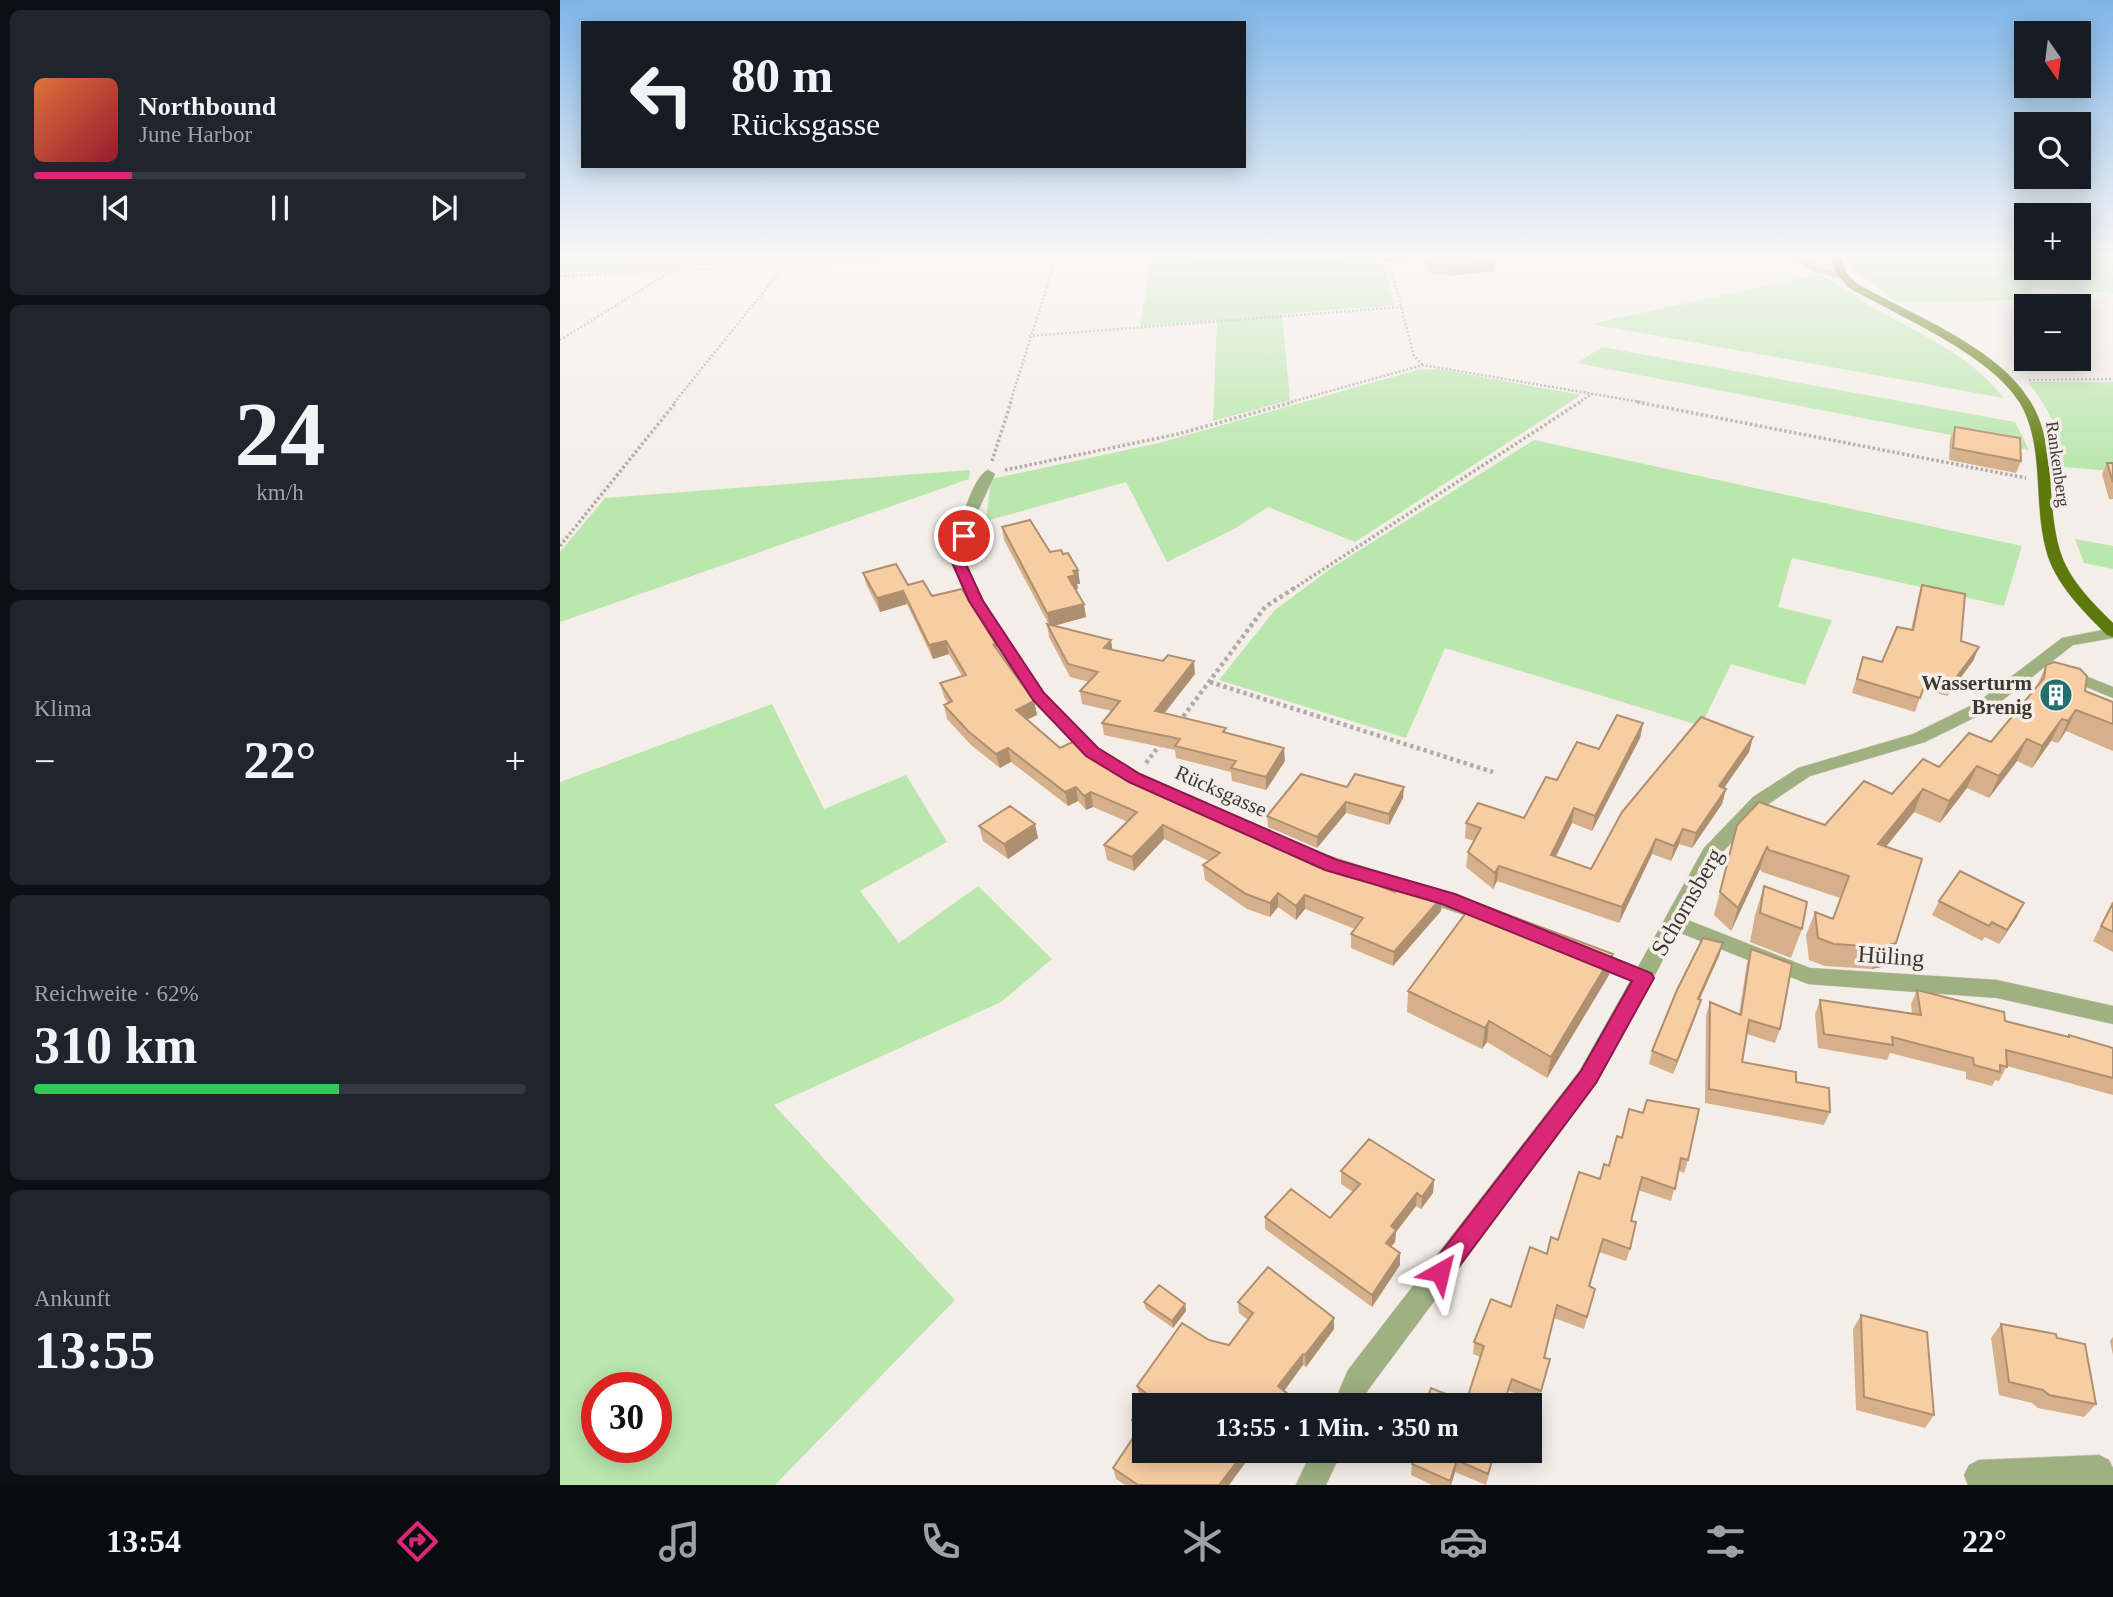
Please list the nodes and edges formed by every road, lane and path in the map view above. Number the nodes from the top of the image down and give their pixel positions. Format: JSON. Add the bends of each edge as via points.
{"nodes":[{"id":1,"x":587,"y":324,"type":"edge"},
{"id":2,"x":738,"y":324,"type":"edge"},
{"id":3,"x":1033,"y":324,"type":"edge"},
{"id":4,"x":1179,"y":324,"type":"edge"},
{"id":5,"x":1406,"y":324,"type":"edge"},
{"id":6,"x":1918,"y":324,"type":"edge"},
{"id":7,"x":1029,"y":336,"type":"junction"},
{"id":8,"x":560,"y":341,"type":"edge"},
{"id":9,"x":1423,"y":365,"type":"junction"},
{"id":10,"x":2113,"y":379,"type":"edge"},
{"id":11,"x":2007,"y":381,"type":"junction"},
{"id":12,"x":1593,"y":393,"type":"junction"},
{"id":13,"x":988,"y":474,"type":"junction"},
{"id":14,"x":2043,"y":481,"type":"junction"},
{"id":15,"x":560,"y":546,"type":"edge"},
{"id":16,"x":2113,"y":633,"type":"edge"},
{"id":17,"x":2040,"y":663,"type":"junction"},
{"id":18,"x":1210,"y":682,"type":"junction"},
{"id":19,"x":2113,"y":693,"type":"edge"},
{"id":20,"x":1177,"y":724,"type":"edge"},
{"id":21,"x":1168,"y":735,"type":"edge"},
{"id":22,"x":1493,"y":772,"type":"dead end"},
{"id":23,"x":1135,"y":778,"type":"junction"},
{"id":24,"x":1673,"y":922,"type":"junction"},
{"id":25,"x":1509,"y":923,"type":"edge"},
{"id":26,"x":1570,"y":948,"type":"edge"},
{"id":27,"x":1644,"y":978,"type":"junction"},
{"id":28,"x":2113,"y":1014,"type":"edge"},
{"id":29,"x":1352,"y":1393,"type":"edge"},
{"id":30,"x":1321,"y":1463,"type":"edge"},
{"id":31,"x":1979,"y":1475,"type":"dead end"},
{"id":32,"x":2101,"y":1478,"type":"edge"},
{"id":33,"x":1311,"y":1485,"type":"edge"}],
"edges":[{"from":1,"to":8,"type":"path"},
{"from":2,"to":15,"type":"path"},
{"from":3,"to":7,"type":"path"},
{"from":4,"to":7,"type":"path"},
{"from":5,"to":9,"type":"path","via":[[1414,356]]},
{"from":6,"to":11,"type":"main road","name":"Rankenberg","via":[[1987,364]]},
{"from":7,"to":13,"type":"path"},
{"from":9,"to":12,"type":"path"},
{"from":9,"to":13,"type":"path","via":[[1178,434]]},
{"from":10,"to":11,"type":"path"},
{"from":11,"to":14,"type":"main road","name":"Rankenberg","via":[[2025,400],[2036,424]]},
{"from":12,"to":14,"type":"path"},
{"from":12,"to":18,"type":"path","via":[[1265,607]]},
{"from":13,"to":23,"type":"street","name":"Rücksgasse","via":[[957,560],[976,601],[1038,697],[1092,752]]},
{"from":14,"to":16,"type":"main road","name":"Rankenberg","via":[[2054,553],[2079,598]]},
{"from":16,"to":17,"type":"street","name":"Schornsberg","via":[[2068,641]]},
{"from":17,"to":19,"type":"street"},
{"from":17,"to":24,"type":"street","name":"Schornsberg","via":[[1984,706],[1919,738],[1804,772],[1760,801],[1711,853]]},
{"from":18,"to":20,"type":"path"},
{"from":18,"to":22,"type":"path"},
{"from":21,"to":23,"type":"path"},
{"from":23,"to":25,"type":"street","name":"Rücksgasse","via":[[1331,865],[1448,899]]},
{"from":24,"to":27,"type":"street","name":"Schornsberg"},
{"from":24,"to":28,"type":"street","name":"Hüling","via":[[1808,976],[1997,989]]},
{"from":26,"to":27,"type":"street"},
{"from":27,"to":29,"type":"street","name":"Schornsberg","via":[[1588,1077]]},
{"from":30,"to":33,"type":"street"},
{"from":31,"to":32,"type":"street"}]}
